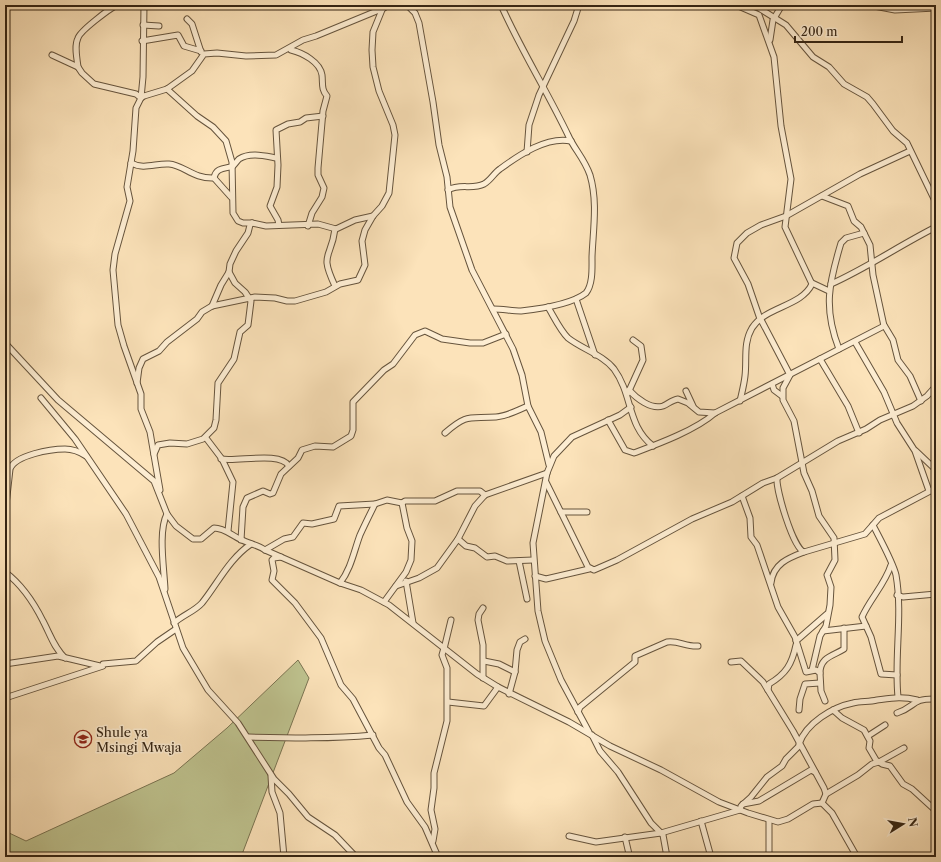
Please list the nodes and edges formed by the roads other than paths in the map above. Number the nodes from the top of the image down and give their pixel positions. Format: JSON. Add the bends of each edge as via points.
{"nodes":[{"id":1,"x":116,"y":5,"type":"edge"},
{"id":2,"x":144,"y":5,"type":"edge"},
{"id":3,"x":407,"y":5,"type":"edge"},
{"id":4,"x":501,"y":5,"type":"edge"},
{"id":5,"x":579,"y":5,"type":"edge"},
{"id":6,"x":736,"y":5,"type":"edge"},
{"id":7,"x":754,"y":5,"type":"edge"},
{"id":8,"x":782,"y":5,"type":"edge"},
{"id":9,"x":869,"y":5,"type":"edge"},
{"id":10,"x":385,"y":6,"type":"edge"},
{"id":11,"x":936,"y":8,"type":"edge"},
{"id":12,"x":776,"y":18,"type":"junction"},
{"id":13,"x":187,"y":19,"type":"dead end"},
{"id":14,"x":143,"y":25,"type":"junction"},
{"id":15,"x":159,"y":26,"type":"dead end"},
{"id":16,"x":142,"y":41,"type":"junction"},
{"id":17,"x":769,"y":41,"type":"junction"},
{"id":18,"x":291,"y":50,"type":"dead end"},
{"id":19,"x":202,"y":52,"type":"junction"},
{"id":20,"x":52,"y":55,"type":"dead end"},
{"id":21,"x":78,"y":67,"type":"junction"},
{"id":22,"x":542,"y":86,"type":"junction"},
{"id":23,"x":167,"y":89,"type":"junction"},
{"id":24,"x":141,"y":98,"type":"junction"},
{"id":25,"x":323,"y":116,"type":"junction"},
{"id":26,"x":571,"y":141,"type":"junction"},
{"id":27,"x":910,"y":151,"type":"junction"},
{"id":28,"x":527,"y":152,"type":"junction"},
{"id":29,"x":276,"y":158,"type":"junction"},
{"id":30,"x":132,"y":163,"type":"junction"},
{"id":31,"x":233,"y":166,"type":"junction"},
{"id":32,"x":214,"y":178,"type":"junction"},
{"id":33,"x":448,"y":190,"type":"junction"},
{"id":34,"x":822,"y":196,"type":"junction"},
{"id":35,"x":231,"y":199,"type":"junction"},
{"id":36,"x":936,"y":203,"type":"edge"},
{"id":37,"x":373,"y":216,"type":"junction"},
{"id":38,"x":786,"y":216,"type":"junction"},
{"id":39,"x":252,"y":223,"type":"junction"},
{"id":40,"x":279,"y":225,"type":"junction"},
{"id":41,"x":308,"y":226,"type":"junction"},
{"id":42,"x":936,"y":227,"type":"edge"},
{"id":43,"x":335,"y":229,"type":"junction"},
{"id":44,"x":864,"y":233,"type":"junction"},
{"id":45,"x":871,"y":265,"type":"junction"},
{"id":46,"x":229,"y":272,"type":"junction"},
{"id":47,"x":812,"y":283,"type":"junction"},
{"id":48,"x":831,"y":284,"type":"junction"},
{"id":49,"x":335,"y":286,"type":"junction"},
{"id":50,"x":829,"y":291,"type":"junction"},
{"id":51,"x":249,"y":297,"type":"junction"},
{"id":52,"x":576,"y":299,"type":"junction"},
{"id":53,"x":212,"y":306,"type":"junction"},
{"id":54,"x":548,"y":307,"type":"junction"},
{"id":55,"x":493,"y":309,"type":"junction"},
{"id":56,"x":761,"y":319,"type":"junction"},
{"id":57,"x":884,"y":325,"type":"junction"},
{"id":58,"x":506,"y":334,"type":"junction"},
{"id":59,"x":633,"y":340,"type":"dead end"},
{"id":60,"x":855,"y":342,"type":"junction"},
{"id":61,"x":5,"y":343,"type":"edge"},
{"id":62,"x":838,"y":349,"type":"junction"},
{"id":63,"x":595,"y":355,"type":"junction"},
{"id":64,"x":820,"y":359,"type":"junction"},
{"id":65,"x":790,"y":375,"type":"junction"},
{"id":66,"x":137,"y":383,"type":"junction"},
{"id":67,"x":772,"y":384,"type":"junction"},
{"id":68,"x":936,"y":386,"type":"edge"},
{"id":69,"x":686,"y":391,"type":"dead end"},
{"id":70,"x":628,"y":392,"type":"junction"},
{"id":71,"x":782,"y":396,"type":"junction"},
{"id":72,"x":41,"y":398,"type":"dead end"},
{"id":73,"x":740,"y":400,"type":"junction"},
{"id":74,"x":921,"y":401,"type":"junction"},
{"id":75,"x":528,"y":406,"type":"junction"},
{"id":76,"x":630,"y":407,"type":"junction"},
{"id":77,"x":693,"y":407,"type":"junction"},
{"id":78,"x":715,"y":413,"type":"junction"},
{"id":79,"x":894,"y":415,"type":"junction"},
{"id":80,"x":608,"y":420,"type":"junction"},
{"id":81,"x":445,"y":433,"type":"dead end"},
{"id":82,"x":859,"y":433,"type":"junction"},
{"id":83,"x":206,"y":438,"type":"junction"},
{"id":84,"x":653,"y":446,"type":"junction"},
{"id":85,"x":914,"y":449,"type":"junction"},
{"id":86,"x":87,"y":456,"type":"junction"},
{"id":87,"x":153,"y":457,"type":"junction"},
{"id":88,"x":221,"y":459,"type":"junction"},
{"id":89,"x":802,"y":462,"type":"junction"},
{"id":90,"x":930,"y":463,"type":"junction"},
{"id":91,"x":549,"y":465,"type":"junction"},
{"id":92,"x":289,"y":466,"type":"junction"},
{"id":93,"x":936,"y":466,"type":"edge"},
{"id":94,"x":936,"y":470,"type":"edge"},
{"id":95,"x":547,"y":473,"type":"junction"},
{"id":96,"x":777,"y":478,"type":"junction"},
{"id":97,"x":546,"y":482,"type":"junction"},
{"id":98,"x":926,"y":484,"type":"junction"},
{"id":99,"x":936,"y":488,"type":"edge"},
{"id":100,"x":929,"y":491,"type":"junction"},
{"id":101,"x":924,"y":494,"type":"junction"},
{"id":102,"x":160,"y":495,"type":"junction"},
{"id":103,"x":485,"y":495,"type":"junction"},
{"id":104,"x":742,"y":496,"type":"junction"},
{"id":105,"x":402,"y":503,"type":"junction"},
{"id":106,"x":375,"y":504,"type":"junction"},
{"id":107,"x":561,"y":512,"type":"junction"},
{"id":108,"x":588,"y":512,"type":"dead end"},
{"id":109,"x":5,"y":514,"type":"edge"},
{"id":110,"x":167,"y":514,"type":"junction"},
{"id":111,"x":873,"y":525,"type":"junction"},
{"id":112,"x":228,"y":531,"type":"junction"},
{"id":113,"x":458,"y":539,"type":"junction"},
{"id":114,"x":241,"y":540,"type":"junction"},
{"id":115,"x":251,"y":544,"type":"junction"},
{"id":116,"x":834,"y":544,"type":"junction"},
{"id":117,"x":265,"y":550,"type":"junction"},
{"id":118,"x":804,"y":552,"type":"junction"},
{"id":119,"x":284,"y":557,"type":"junction"},
{"id":120,"x":533,"y":560,"type":"junction"},
{"id":121,"x":519,"y":561,"type":"junction"},
{"id":122,"x":891,"y":565,"type":"junction"},
{"id":123,"x":589,"y":569,"type":"junction"},
{"id":124,"x":5,"y":572,"type":"edge"},
{"id":125,"x":406,"y":572,"type":"junction"},
{"id":126,"x":535,"y":576,"type":"junction"},
{"id":127,"x":340,"y":583,"type":"junction"},
{"id":128,"x":406,"y":583,"type":"junction"},
{"id":129,"x":771,"y":583,"type":"junction"},
{"id":130,"x":396,"y":586,"type":"junction"},
{"id":131,"x":165,"y":592,"type":"junction"},
{"id":132,"x":936,"y":594,"type":"edge"},
{"id":133,"x":897,"y":595,"type":"junction"},
{"id":134,"x":527,"y":599,"type":"dead end"},
{"id":135,"x":384,"y":602,"type":"junction"},
{"id":136,"x":483,"y":608,"type":"dead end"},
{"id":137,"x":826,"y":614,"type":"junction"},
{"id":138,"x":451,"y":620,"type":"dead end"},
{"id":139,"x":174,"y":623,"type":"junction"},
{"id":140,"x":413,"y":623,"type":"junction"},
{"id":141,"x":866,"y":626,"type":"junction"},
{"id":142,"x":844,"y":628,"type":"junction"},
{"id":143,"x":176,"y":629,"type":"junction"},
{"id":144,"x":823,"y":631,"type":"junction"},
{"id":145,"x":526,"y":639,"type":"dead end"},
{"id":146,"x":796,"y":642,"type":"junction"},
{"id":147,"x":698,"y":646,"type":"dead end"},
{"id":148,"x":444,"y":649,"type":"junction"},
{"id":149,"x":66,"y":658,"type":"junction"},
{"id":150,"x":484,"y":661,"type":"junction"},
{"id":151,"x":732,"y":662,"type":"dead end"},
{"id":152,"x":5,"y":664,"type":"edge"},
{"id":153,"x":103,"y":666,"type":"junction"},
{"id":154,"x":816,"y":671,"type":"junction"},
{"id":155,"x":515,"y":672,"type":"junction"},
{"id":156,"x":897,"y":675,"type":"junction"},
{"id":157,"x":483,"y":678,"type":"junction"},
{"id":158,"x":820,"y":683,"type":"junction"},
{"id":159,"x":498,"y":687,"type":"junction"},
{"id":160,"x":768,"y":690,"type":"junction"},
{"id":161,"x":509,"y":694,"type":"junction"},
{"id":162,"x":898,"y":697,"type":"junction"},
{"id":163,"x":5,"y":698,"type":"edge"},
{"id":164,"x":936,"y":699,"type":"edge"},
{"id":165,"x":917,"y":700,"type":"junction"},
{"id":166,"x":826,"y":701,"type":"dead end"},
{"id":167,"x":448,"y":702,"type":"junction"},
{"id":168,"x":798,"y":710,"type":"dead end"},
{"id":169,"x":833,"y":710,"type":"junction"},
{"id":170,"x":578,"y":712,"type":"junction"},
{"id":171,"x":897,"y":713,"type":"dead end"},
{"id":172,"x":885,"y":725,"type":"dead end"},
{"id":173,"x":590,"y":734,"type":"junction"},
{"id":174,"x":373,"y":735,"type":"junction"},
{"id":175,"x":868,"y":736,"type":"junction"},
{"id":176,"x":248,"y":737,"type":"junction"},
{"id":177,"x":800,"y":745,"type":"junction"},
{"id":178,"x":904,"y":748,"type":"dead end"},
{"id":179,"x":879,"y":762,"type":"junction"},
{"id":180,"x":814,"y":772,"type":"junction"},
{"id":181,"x":271,"y":776,"type":"junction"},
{"id":182,"x":826,"y":794,"type":"junction"},
{"id":183,"x":822,"y":803,"type":"junction"},
{"id":184,"x":743,"y":804,"type":"junction"},
{"id":185,"x":740,"y":810,"type":"junction"},
{"id":186,"x":936,"y":811,"type":"edge"},
{"id":187,"x":701,"y":821,"type":"junction"},
{"id":188,"x":769,"y":821,"type":"junction"},
{"id":189,"x":661,"y":833,"type":"junction"},
{"id":190,"x":570,"y":836,"type":"dead end"},
{"id":191,"x":626,"y":837,"type":"junction"},
{"id":192,"x":432,"y":841,"type":"junction"},
{"id":193,"x":629,"y":854,"type":"dead end"},
{"id":194,"x":284,"y":857,"type":"edge"},
{"id":195,"x":356,"y":857,"type":"edge"},
{"id":196,"x":438,"y":857,"type":"edge"},
{"id":197,"x":667,"y":857,"type":"edge"},
{"id":198,"x":711,"y":857,"type":"edge"},
{"id":199,"x":769,"y":857,"type":"edge"},
{"id":200,"x":857,"y":857,"type":"edge"}],
"edges":[{"from":1,"to":21,"type":"street","via":[[78,36]]},
{"from":2,"to":14,"type":"street"},
{"from":3,"to":33,"type":"street","via":[[415,13],[419,23]]},
{"from":4,"to":22,"type":"street"},
{"from":5,"to":22,"type":"street","via":[[574,21]]},
{"from":6,"to":17,"type":"street","via":[[758,13]]},
{"from":7,"to":12,"type":"street"},
{"from":8,"to":12,"type":"street"},
{"from":9,"to":11,"type":"street","via":[[895,10]]},
{"from":10,"to":19,"type":"street","via":[[303,40],[276,55],[246,56]]},
{"from":10,"to":37,"type":"street","via":[[373,32],[372,56],[377,86],[395,135],[389,193]]},
{"from":12,"to":17,"type":"street","via":[[773,20]]},
{"from":12,"to":27,"type":"street","via":[[786,25],[813,57],[828,67],[844,84],[868,99],[893,131],[905,141]]},
{"from":13,"to":19,"type":"street","via":[[192,24]]},
{"from":14,"to":15,"type":"street"},
{"from":14,"to":16,"type":"street"},
{"from":16,"to":19,"type":"street","via":[[178,35],[184,46]]},
{"from":16,"to":24,"type":"street"},
{"from":17,"to":38,"type":"street","via":[[774,58],[791,179]]},
{"from":18,"to":25,"type":"street","via":[[302,53],[320,69],[322,88],[327,96]]},
{"from":19,"to":23,"type":"street","via":[[192,71]]},
{"from":20,"to":21,"type":"street"},
{"from":21,"to":24,"type":"street","via":[[94,84],[136,94]]},
{"from":22,"to":26,"type":"street"},
{"from":22,"to":28,"type":"street","via":[[530,125]]},
{"from":23,"to":24,"type":"street"},
{"from":23,"to":31,"type":"street","via":[[221,134],[228,146]]},
{"from":24,"to":30,"type":"street","via":[[135,116]]},
{"from":25,"to":29,"type":"street","via":[[306,118],[278,129]]},
{"from":25,"to":41,"type":"street","via":[[318,175],[324,188]]},
{"from":26,"to":28,"type":"street","via":[[558,140]]},
{"from":26,"to":52,"type":"street","via":[[581,155],[590,176],[595,213],[588,290]]},
{"from":27,"to":34,"type":"street","via":[[832,188]]},
{"from":27,"to":36,"type":"street"},
{"from":28,"to":33,"type":"street","via":[[500,169],[483,184],[474,187],[458,186]]},
{"from":29,"to":31,"type":"street","via":[[251,155],[240,158]]},
{"from":29,"to":40,"type":"street","via":[[276,189],[270,206]]},
{"from":30,"to":32,"type":"street","via":[[140,167],[170,164],[194,175]]},
{"from":30,"to":66,"type":"street","via":[[127,187],[129,204],[113,263],[118,326]]},
{"from":31,"to":32,"type":"street","via":[[220,169]]},
{"from":31,"to":35,"type":"street"},
{"from":32,"to":35,"type":"street"},
{"from":33,"to":55,"type":"street","via":[[450,207],[466,255]]},
{"from":34,"to":38,"type":"street"},
{"from":34,"to":44,"type":"street","via":[[848,206],[854,221]]},
{"from":35,"to":39,"type":"street","via":[[236,219],[243,223]]},
{"from":37,"to":43,"type":"street","via":[[355,220]]},
{"from":37,"to":49,"type":"street","via":[[362,241],[365,265],[361,275],[356,282]]},
{"from":38,"to":47,"type":"street","via":[[785,227]]},
{"from":38,"to":56,"type":"street","via":[[754,229],[736,243],[734,258],[748,284]]},
{"from":39,"to":40,"type":"street"},
{"from":39,"to":46,"type":"street","via":[[248,234],[236,250]]},
{"from":40,"to":41,"type":"street"},
{"from":41,"to":43,"type":"street","via":[[321,225]]},
{"from":42,"to":45,"type":"street","via":[[892,250]]},
{"from":43,"to":49,"type":"street","via":[[326,262],[327,271]]},
{"from":44,"to":45,"type":"street","via":[[870,245]]},
{"from":44,"to":48,"type":"street","via":[[846,238],[841,243]]},
{"from":45,"to":48,"type":"street"},
{"from":45,"to":57,"type":"street"},
{"from":46,"to":51,"type":"street","via":[[236,284]]},
{"from":46,"to":53,"type":"street"},
{"from":47,"to":50,"type":"street"},
{"from":47,"to":56,"type":"street","via":[[804,294]]},
{"from":48,"to":50,"type":"street"},
{"from":49,"to":51,"type":"street","via":[[326,292],[290,301]]},
{"from":50,"to":62,"type":"street","via":[[829,313]]},
{"from":51,"to":53,"type":"street"},
{"from":51,"to":83,"type":"street","via":[[251,301],[248,325],[240,332],[233,362],[218,383],[216,424]]},
{"from":52,"to":54,"type":"street"},
{"from":52,"to":63,"type":"street"},
{"from":53,"to":66,"type":"street","via":[[166,342],[159,351],[143,359]]},
{"from":54,"to":55,"type":"street","via":[[520,311]]},
{"from":54,"to":63,"type":"street","via":[[566,335]]},
{"from":55,"to":58,"type":"street"},
{"from":56,"to":65,"type":"street"},
{"from":56,"to":73,"type":"street","via":[[752,328],[746,343],[746,375]]},
{"from":57,"to":60,"type":"street"},
{"from":57,"to":74,"type":"street","via":[[893,340],[898,360],[910,376]]},
{"from":58,"to":75,"type":"street","via":[[522,375]]},
{"from":58,"to":92,"type":"street","via":[[489,341],[470,343],[442,339],[426,331],[420,332],[393,364],[353,402],[351,436],[333,447],[305,448]]},
{"from":59,"to":70,"type":"street","via":[[641,346],[643,360]]},
{"from":60,"to":62,"type":"street"},
{"from":60,"to":79,"type":"street"},
{"from":61,"to":102,"type":"street","via":[[58,400],[154,481]]},
{"from":62,"to":64,"type":"street"},
{"from":63,"to":70,"type":"street","via":[[613,368]]},
{"from":64,"to":65,"type":"street"},
{"from":64,"to":82,"type":"street","via":[[848,406]]},
{"from":65,"to":67,"type":"street"},
{"from":65,"to":71,"type":"street"},
{"from":66,"to":87,"type":"street","via":[[141,394],[141,409],[150,432]]},
{"from":67,"to":71,"type":"street","via":[[774,390]]},
{"from":67,"to":73,"type":"street"},
{"from":68,"to":74,"type":"street"},
{"from":69,"to":77,"type":"street"},
{"from":70,"to":76,"type":"street"},
{"from":70,"to":77,"type":"street","via":[[654,406],[663,406],[678,399]]},
{"from":71,"to":89,"type":"street","via":[[794,421]]},
{"from":72,"to":86,"type":"street"},
{"from":73,"to":78,"type":"street"},
{"from":74,"to":79,"type":"street"},
{"from":75,"to":81,"type":"street","via":[[505,416],[472,417],[460,421]]},
{"from":75,"to":91,"type":"street","via":[[541,432]]},
{"from":76,"to":80,"type":"street"},
{"from":76,"to":84,"type":"street","via":[[634,424]]},
{"from":77,"to":78,"type":"street","via":[[699,412]]},
{"from":78,"to":84,"type":"street"},
{"from":79,"to":82,"type":"street"},
{"from":79,"to":85,"type":"street"},
{"from":80,"to":84,"type":"street","via":[[628,452],[634,453]]},
{"from":80,"to":91,"type":"street","via":[[572,437]]},
{"from":82,"to":89,"type":"street","via":[[838,441]]},
{"from":83,"to":87,"type":"street","via":[[187,444],[170,443],[158,446]]},
{"from":83,"to":88,"type":"street"},
{"from":85,"to":90,"type":"street"},
{"from":85,"to":98,"type":"street","via":[[920,460]]},
{"from":86,"to":109,"type":"street","via":[[64,449],[26,456],[14,462],[10,469]]},
{"from":86,"to":131,"type":"street","via":[[126,514]]},
{"from":87,"to":102,"type":"street"},
{"from":88,"to":92,"type":"street","via":[[273,458],[282,459]]},
{"from":88,"to":112,"type":"street","via":[[233,482]]},
{"from":89,"to":96,"type":"street"},
{"from":89,"to":116,"type":"street","via":[[819,516],[832,534]]},
{"from":90,"to":93,"type":"street"},
{"from":90,"to":94,"type":"street"},
{"from":91,"to":95,"type":"street"},
{"from":92,"to":114,"type":"street","via":[[279,476],[272,493],[263,491],[247,498],[243,507]]},
{"from":95,"to":97,"type":"street"},
{"from":95,"to":103,"type":"street"},
{"from":96,"to":104,"type":"street"},
{"from":96,"to":118,"type":"street","via":[[785,517],[798,548]]},
{"from":97,"to":107,"type":"street"},
{"from":97,"to":120,"type":"street","via":[[533,543]]},
{"from":98,"to":100,"type":"street"},
{"from":98,"to":101,"type":"street"},
{"from":99,"to":100,"type":"street"},
{"from":100,"to":101,"type":"street"},
{"from":101,"to":111,"type":"street","via":[[879,518]]},
{"from":102,"to":110,"type":"street"},
{"from":103,"to":105,"type":"street","via":[[480,491],[457,491],[438,500]]},
{"from":103,"to":113,"type":"street","via":[[475,506]]},
{"from":104,"to":123,"type":"street","via":[[692,519],[617,560],[597,569]]},
{"from":104,"to":129,"type":"street","via":[[750,518],[751,537],[757,545]]},
{"from":105,"to":106,"type":"street","via":[[387,500]]},
{"from":105,"to":125,"type":"street","via":[[412,541]]},
{"from":106,"to":117,"type":"street","via":[[339,506],[334,519],[312,524],[304,522],[293,537]]},
{"from":106,"to":127,"type":"street","via":[[347,574]]},
{"from":107,"to":108,"type":"street"},
{"from":107,"to":123,"type":"street"},
{"from":110,"to":112,"type":"street","via":[[176,526],[193,539],[201,539],[214,528]]},
{"from":110,"to":131,"type":"street","via":[[162,534]]},
{"from":111,"to":116,"type":"street","via":[[865,534]]},
{"from":111,"to":122,"type":"street"},
{"from":112,"to":114,"type":"street"},
{"from":113,"to":121,"type":"street","via":[[485,557],[494,556],[503,560]]},
{"from":113,"to":128,"type":"street","via":[[437,568]]},
{"from":114,"to":115,"type":"street"},
{"from":115,"to":117,"type":"street"},
{"from":115,"to":139,"type":"street","via":[[224,570],[201,603]]},
{"from":116,"to":118,"type":"street"},
{"from":116,"to":137,"type":"street","via":[[835,560],[827,575],[831,587]]},
{"from":117,"to":119,"type":"street"},
{"from":118,"to":129,"type":"street","via":[[780,563],[773,572]]},
{"from":119,"to":127,"type":"street"},
{"from":119,"to":174,"type":"street","via":[[272,560],[272,580],[295,603],[321,638],[341,685],[353,699]]},
{"from":120,"to":121,"type":"street"},
{"from":120,"to":126,"type":"street"},
{"from":121,"to":134,"type":"street"},
{"from":122,"to":133,"type":"street","via":[[896,575]]},
{"from":122,"to":141,"type":"street","via":[[886,580],[862,617]]},
{"from":123,"to":126,"type":"street","via":[[546,579]]},
{"from":124,"to":149,"type":"street","via":[[23,590]]},
{"from":125,"to":128,"type":"street"},
{"from":125,"to":130,"type":"street"},
{"from":126,"to":170,"type":"street","via":[[538,611],[545,641]]},
{"from":127,"to":135,"type":"street"},
{"from":128,"to":130,"type":"street"},
{"from":128,"to":140,"type":"street"},
{"from":129,"to":146,"type":"street","via":[[778,607]]},
{"from":130,"to":135,"type":"street"},
{"from":131,"to":139,"type":"street"},
{"from":132,"to":133,"type":"street","via":[[903,597]]},
{"from":133,"to":156,"type":"street"},
{"from":135,"to":140,"type":"street"},
{"from":136,"to":150,"type":"street","via":[[478,620]]},
{"from":137,"to":144,"type":"street","via":[[826,626]]},
{"from":137,"to":146,"type":"street"},
{"from":138,"to":148,"type":"street"},
{"from":139,"to":143,"type":"street"},
{"from":140,"to":148,"type":"street"},
{"from":141,"to":142,"type":"street"},
{"from":141,"to":156,"type":"street","via":[[872,637],[881,674]]},
{"from":142,"to":144,"type":"street"},
{"from":142,"to":154,"type":"street","via":[[844,649],[826,658]]},
{"from":143,"to":153,"type":"street","via":[[138,660]]},
{"from":143,"to":176,"type":"street","via":[[186,654],[208,690]]},
{"from":144,"to":154,"type":"street"},
{"from":145,"to":155,"type":"street","via":[[520,642],[517,650]]},
{"from":146,"to":154,"type":"street","via":[[805,671]]},
{"from":146,"to":160,"type":"street","via":[[788,667],[778,680],[769,684]]},
{"from":147,"to":170,"type":"street","via":[[671,641],[635,656],[634,662],[580,707]]},
{"from":148,"to":157,"type":"street"},
{"from":148,"to":167,"type":"street","via":[[442,656],[447,668]]},
{"from":149,"to":152,"type":"street","via":[[48,657]]},
{"from":149,"to":153,"type":"street"},
{"from":150,"to":155,"type":"street","via":[[499,664]]},
{"from":150,"to":157,"type":"street"},
{"from":151,"to":160,"type":"street","via":[[740,661],[746,664]]},
{"from":153,"to":163,"type":"street"},
{"from":154,"to":158,"type":"street"},
{"from":155,"to":161,"type":"street"},
{"from":156,"to":162,"type":"street"},
{"from":157,"to":159,"type":"street"},
{"from":158,"to":166,"type":"street"},
{"from":158,"to":168,"type":"street","via":[[805,684]]},
{"from":159,"to":161,"type":"street"},
{"from":159,"to":167,"type":"street","via":[[484,706]]},
{"from":160,"to":177,"type":"street"},
{"from":161,"to":173,"type":"street"},
{"from":162,"to":165,"type":"street"},
{"from":162,"to":169,"type":"street","via":[[852,703]]},
{"from":164,"to":165,"type":"street"},
{"from":165,"to":171,"type":"street","via":[[906,710]]},
{"from":167,"to":192,"type":"street","via":[[446,726],[434,773],[430,810],[435,829]]},
{"from":169,"to":175,"type":"street","via":[[862,728]]},
{"from":169,"to":177,"type":"street","via":[[805,732]]},
{"from":170,"to":173,"type":"street"},
{"from":172,"to":175,"type":"street"},
{"from":173,"to":185,"type":"street"},
{"from":173,"to":189,"type":"street","via":[[655,829]]},
{"from":174,"to":176,"type":"street","via":[[339,738]]},
{"from":174,"to":192,"type":"street","via":[[379,748],[386,755],[407,802]]},
{"from":175,"to":179,"type":"street","via":[[869,748]]},
{"from":176,"to":181,"type":"street"},
{"from":177,"to":180,"type":"street"},
{"from":177,"to":184,"type":"street"},
{"from":178,"to":179,"type":"street"},
{"from":179,"to":182,"type":"street"},
{"from":179,"to":186,"type":"street","via":[[890,766],[903,784]]},
{"from":180,"to":182,"type":"street"},
{"from":180,"to":184,"type":"street","via":[[811,770],[759,801]]},
{"from":181,"to":194,"type":"street","via":[[272,792],[280,813]]},
{"from":181,"to":195,"type":"street","via":[[308,817],[335,835]]},
{"from":182,"to":183,"type":"street"},
{"from":183,"to":188,"type":"street","via":[[813,804],[788,819]]},
{"from":183,"to":200,"type":"street","via":[[832,812]]},
{"from":184,"to":185,"type":"street"},
{"from":185,"to":187,"type":"street"},
{"from":185,"to":188,"type":"street"},
{"from":187,"to":189,"type":"street"},
{"from":187,"to":198,"type":"street"},
{"from":188,"to":199,"type":"street"},
{"from":189,"to":191,"type":"street"},
{"from":189,"to":197,"type":"street"},
{"from":190,"to":191,"type":"street","via":[[596,842]]},
{"from":191,"to":193,"type":"street"},
{"from":192,"to":196,"type":"street"}]}
